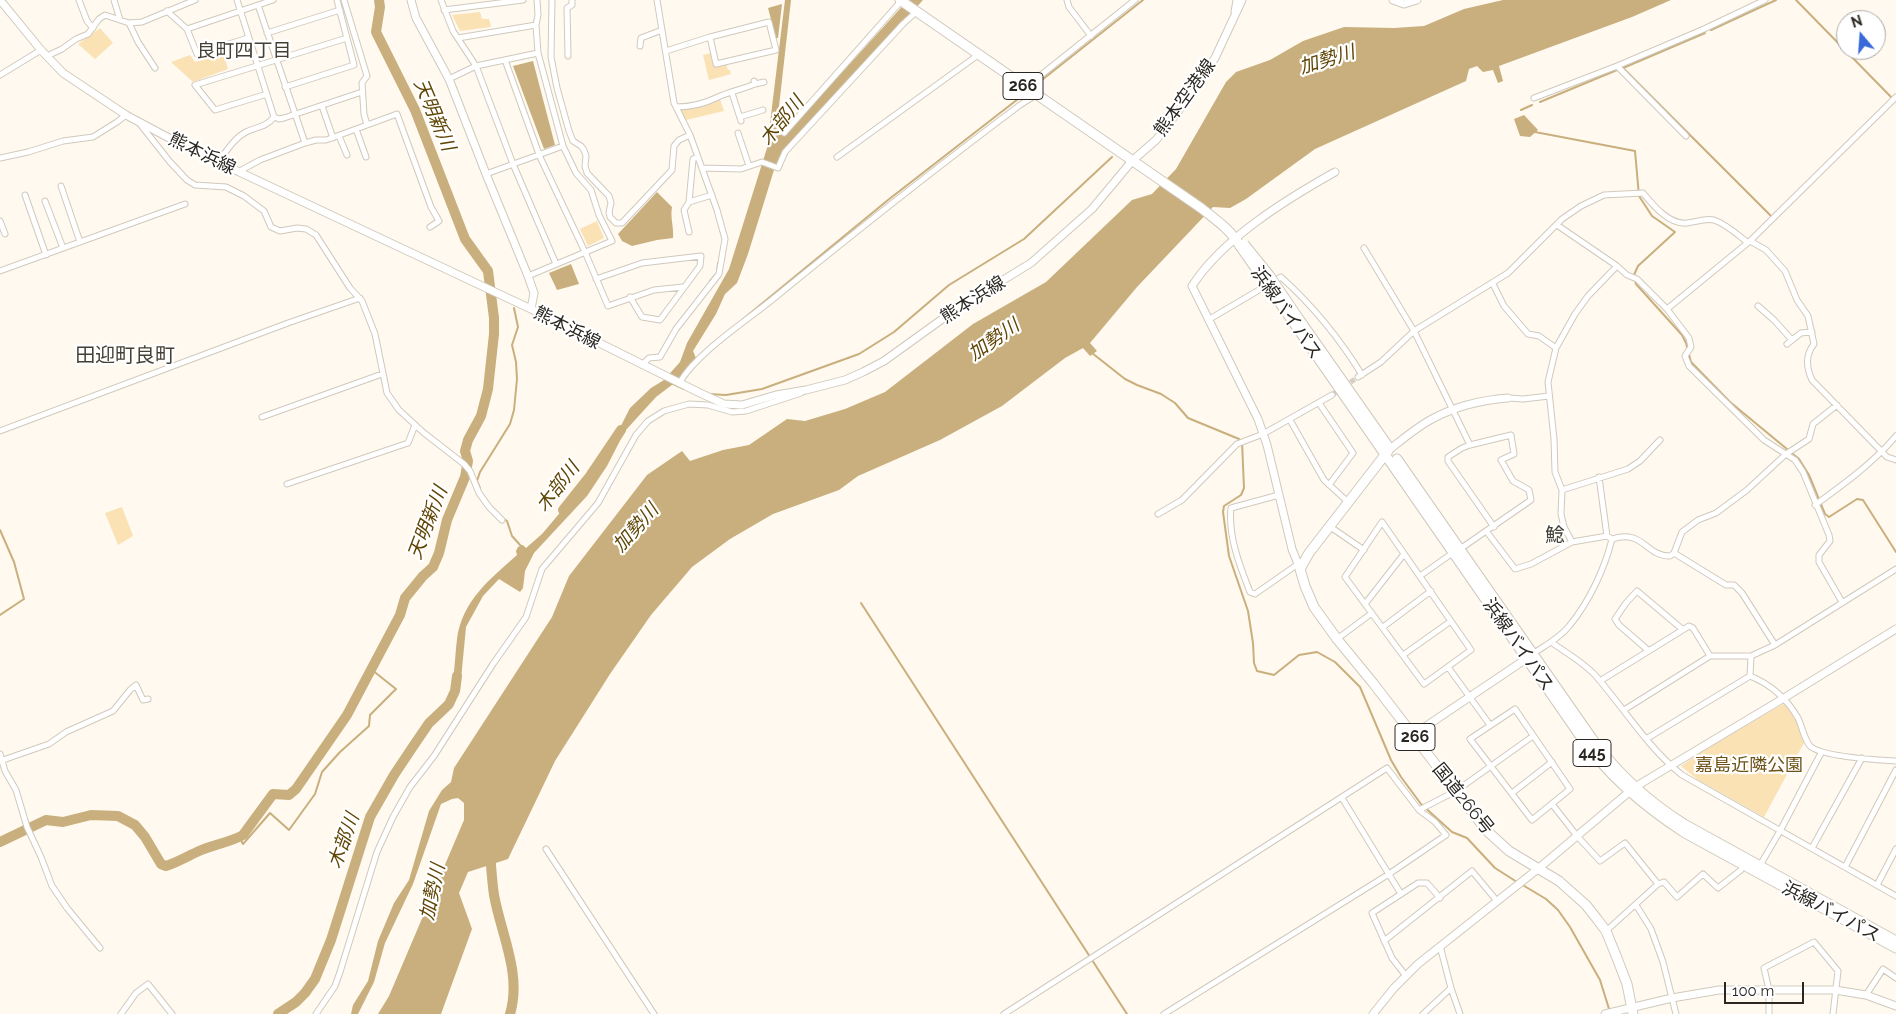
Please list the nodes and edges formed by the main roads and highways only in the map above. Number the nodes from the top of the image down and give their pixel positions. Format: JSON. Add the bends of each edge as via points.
{"nodes":[{"id":1,"x":901,"y":1,"type":"edge"},
{"id":2,"x":1388,"y":451,"type":"junction"},
{"id":3,"x":1759,"y":869,"type":"junction"},
{"id":4,"x":1896,"y":941,"type":"edge"},
{"id":5,"x":1896,"y":948,"type":"edge"},
{"id":6,"x":1633,"y":1011,"type":"edge"}],
"edges":[{"from":1,"to":2,"type":"highway","name":"浜線バイパス","number":"266","bridge":true,"via":[[1224,227],[1269,275],[1298,324]]},
{"from":2,"to":3,"type":"highway","name":"浜線バイパス","number":"445","via":[[1530,656],[1593,754],[1659,816],[1685,834]]},
{"from":2,"to":6,"type":"highway","name":"国道266号","number":"266","via":[[1299,567],[1314,607],[1495,839],[1559,881],[1586,905],[1606,931],[1627,984]]},
{"from":3,"to":4,"type":"highway","name":"浜線バイパス","number":"445"},
{"from":3,"to":5,"type":"highway","name":"浜線バイパス","number":"445"}]}
